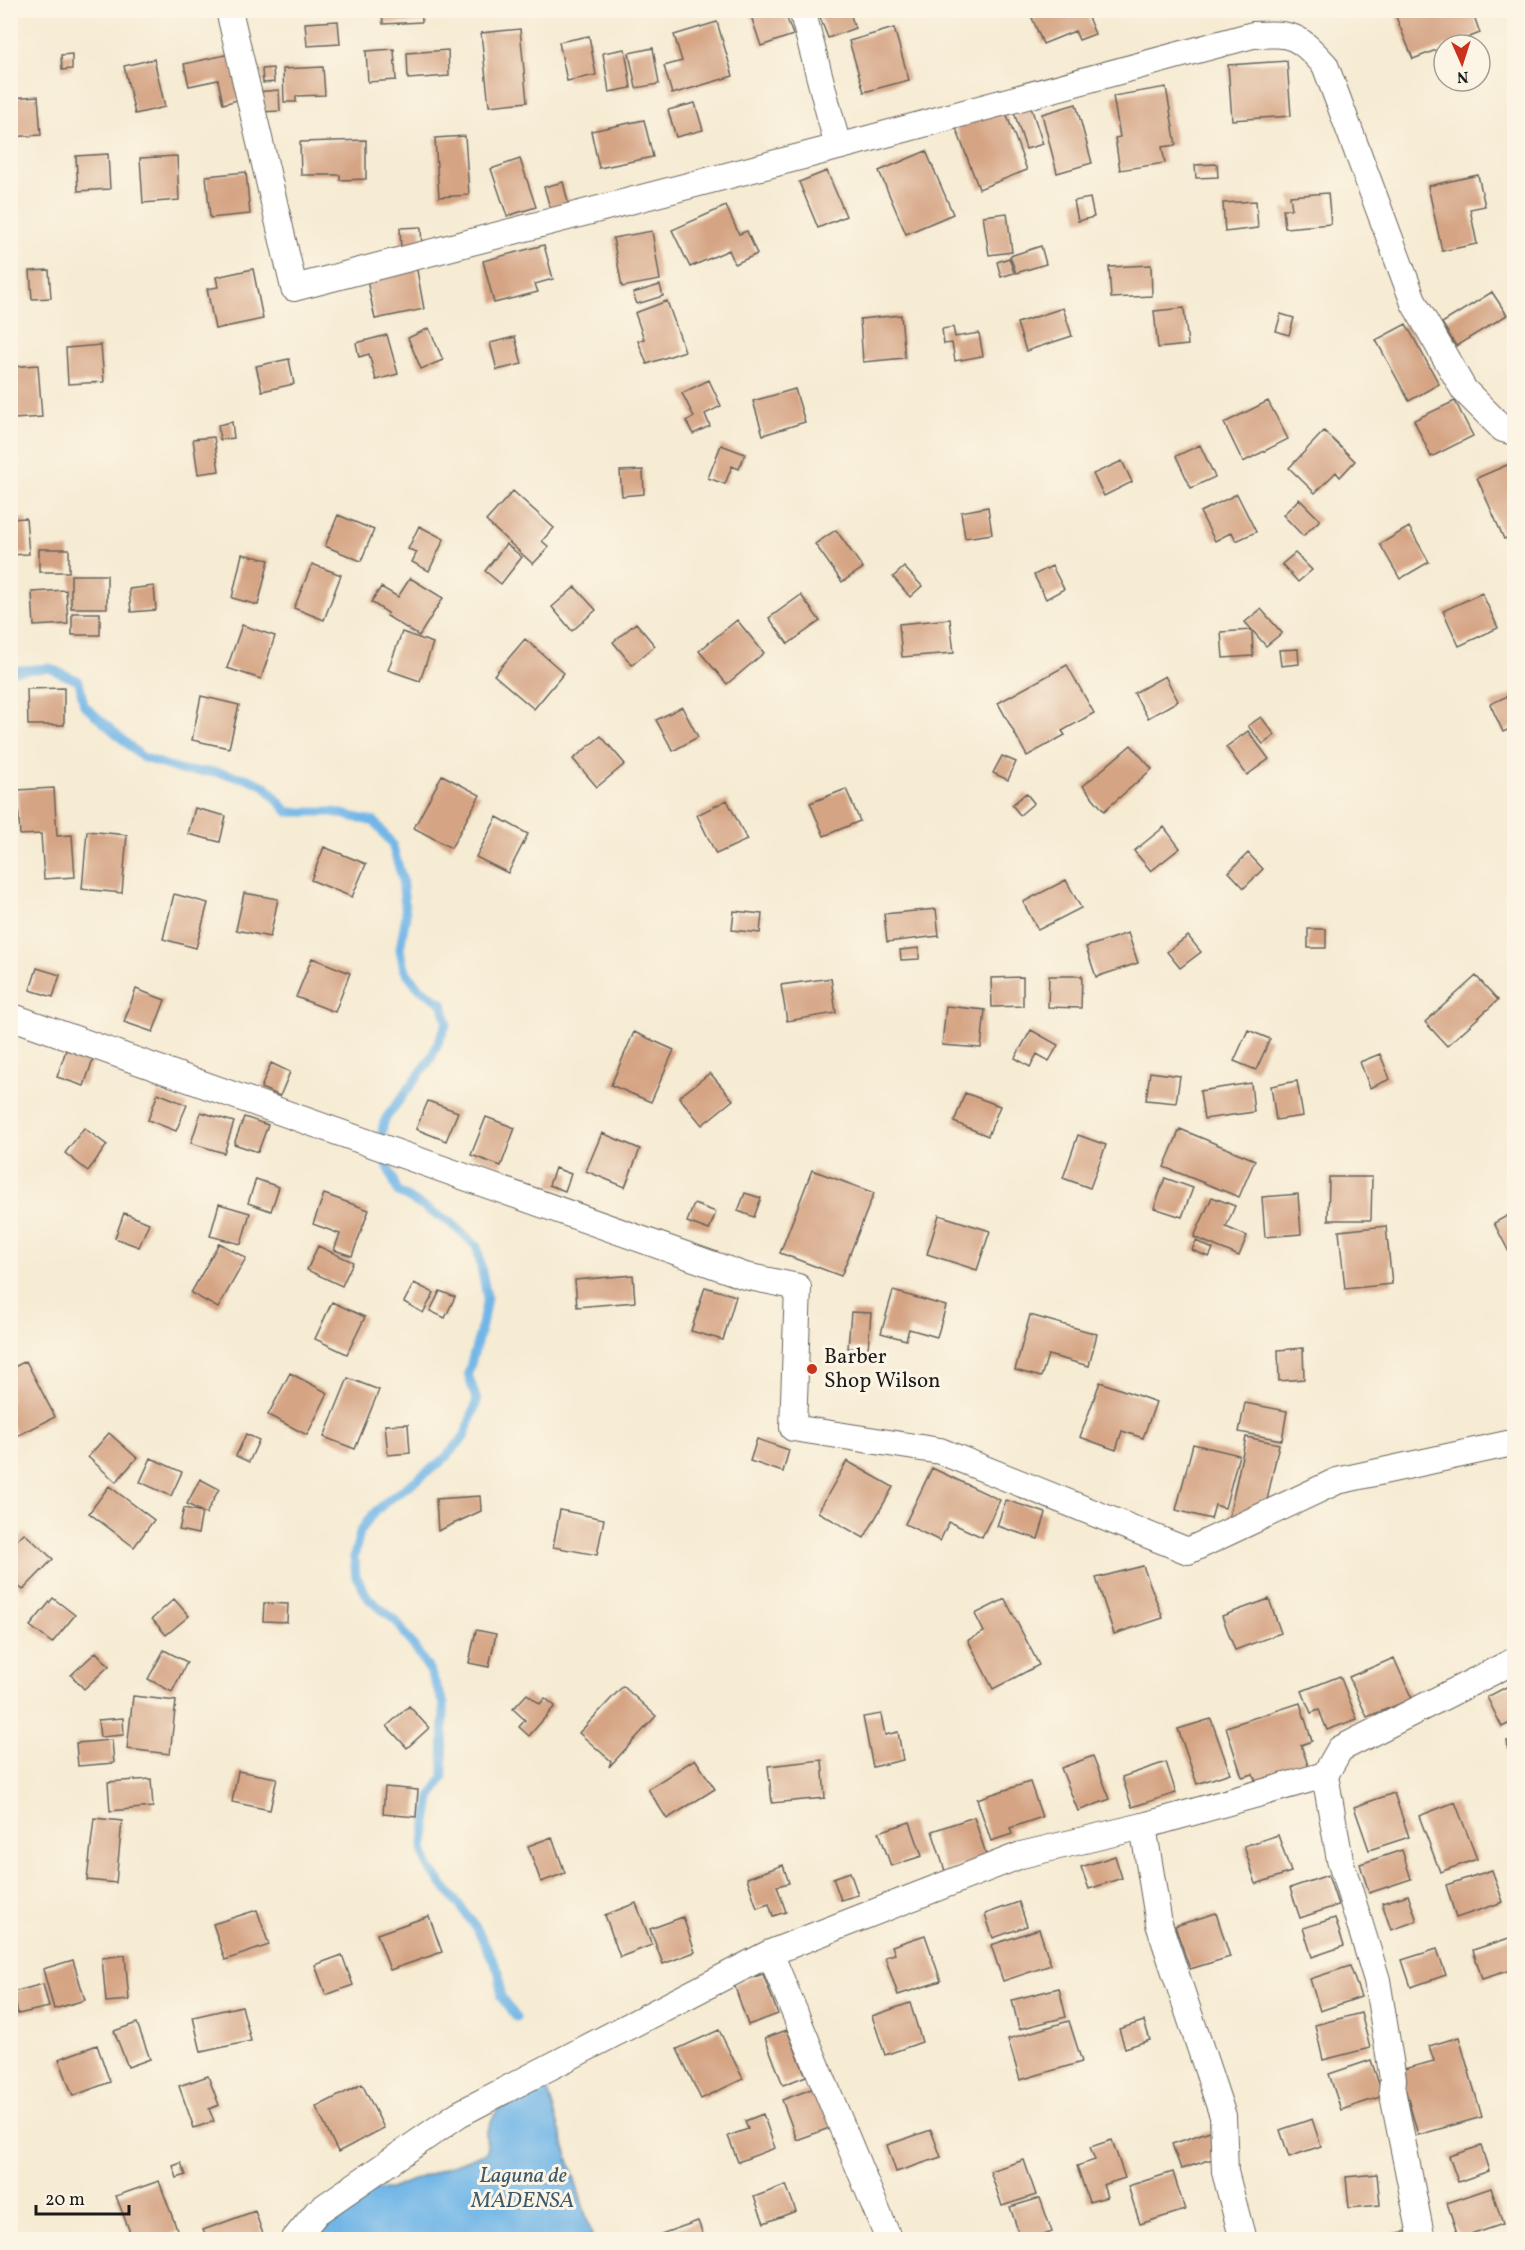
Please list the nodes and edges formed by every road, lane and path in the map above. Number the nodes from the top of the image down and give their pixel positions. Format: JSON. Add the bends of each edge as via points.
{"nodes":[{"id":1,"x":228,"y":10,"type":"edge"},
{"id":2,"x":802,"y":10,"type":"edge"},
{"id":3,"x":838,"y":147,"type":"junction"},
{"id":4,"x":1515,"y":432,"type":"edge"},
{"id":5,"x":10,"y":1016,"type":"edge"},
{"id":6,"x":1515,"y":1446,"type":"edge"},
{"id":7,"x":1515,"y":1661,"type":"edge"},
{"id":8,"x":1325,"y":1775,"type":"junction"},
{"id":9,"x":1143,"y":1826,"type":"junction"},
{"id":10,"x":770,"y":1953,"type":"junction"},
{"id":11,"x":294,"y":2240,"type":"edge"},
{"id":12,"x":889,"y":2240,"type":"edge"},
{"id":13,"x":1243,"y":2240,"type":"edge"},
{"id":14,"x":1422,"y":2240,"type":"edge"}],
"edges":[{"from":1,"to":3,"type":"street","via":[[294,288]]},
{"from":2,"to":3,"type":"street"},
{"from":3,"to":4,"type":"street","via":[[1253,35],[1283,34],[1305,43],[1325,65],[1414,303],[1464,390],[1503,429]]},
{"from":5,"to":6,"type":"street","via":[[745,1276],[798,1287],[793,1428],[940,1450],[1188,1551],[1336,1481],[1512,1443]]},
{"from":7,"to":8,"type":"street","via":[[1340,1749]]},
{"from":8,"to":9,"type":"street"},
{"from":8,"to":14,"type":"street","via":[[1340,1860],[1377,1980],[1392,2090]]},
{"from":9,"to":10,"type":"street","via":[[1021,1854]]},
{"from":9,"to":13,"type":"street","via":[[1159,1924],[1223,2116],[1225,2172]]},
{"from":10,"to":11,"type":"street","via":[[459,2114],[317,2212]]},
{"from":10,"to":12,"type":"street"}]}
